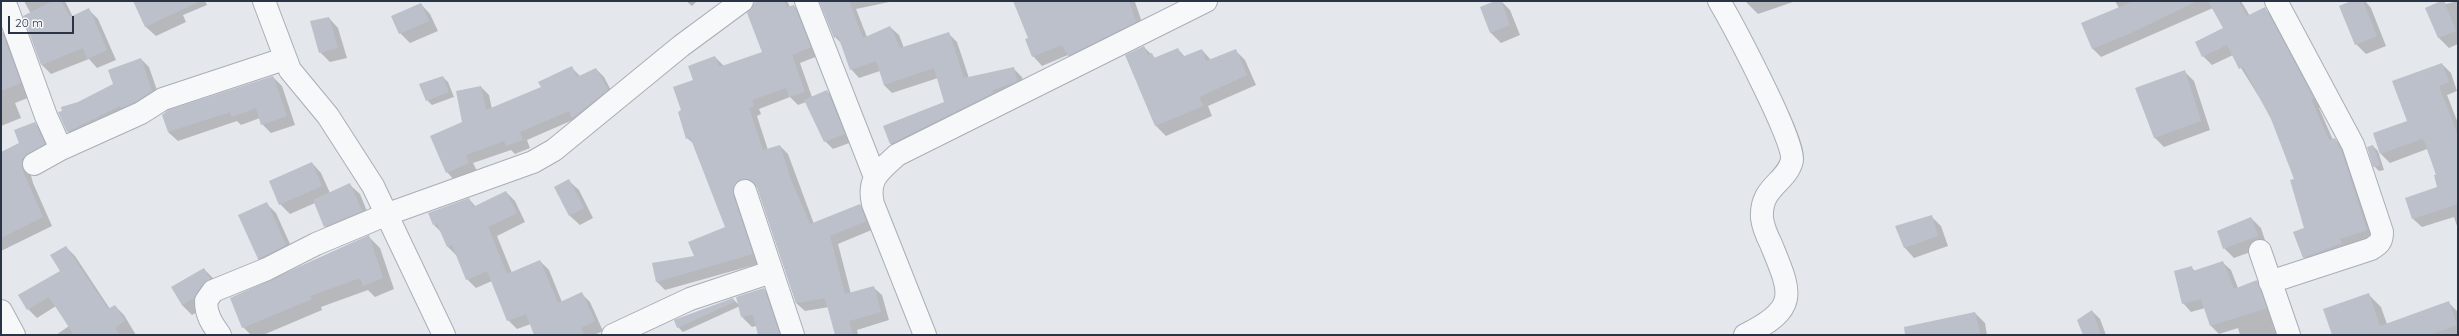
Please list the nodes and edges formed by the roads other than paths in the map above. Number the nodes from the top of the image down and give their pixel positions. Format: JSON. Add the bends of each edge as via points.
{"nodes":[{"id":1,"x":264,"y":1,"type":"edge"},
{"id":2,"x":742,"y":1,"type":"edge"},
{"id":3,"x":806,"y":1,"type":"edge"},
{"id":4,"x":1206,"y":1,"type":"edge"},
{"id":5,"x":1719,"y":1,"type":"edge"},
{"id":6,"x":2282,"y":3,"type":"edge"},
{"id":7,"x":10,"y":7,"type":"edge"},
{"id":8,"x":1166,"y":9,"type":"edge"},
{"id":9,"x":284,"y":59,"type":"junction"},
{"id":10,"x":61,"y":149,"type":"junction"},
{"id":11,"x":34,"y":164,"type":"dead end"},
{"id":12,"x":875,"y":177,"type":"junction"},
{"id":13,"x":745,"y":191,"type":"dead end"},
{"id":14,"x":385,"y":215,"type":"junction"},
{"id":15,"x":2260,"y":251,"type":"dead end"},
{"id":16,"x":771,"y":272,"type":"junction"},
{"id":17,"x":2270,"y":282,"type":"junction"},
{"id":18,"x":1,"y":311,"type":"edge"},
{"id":19,"x":14,"y":335,"type":"edge"},
{"id":20,"x":220,"y":335,"type":"edge"},
{"id":21,"x":444,"y":335,"type":"edge"},
{"id":22,"x":613,"y":335,"type":"edge"},
{"id":23,"x":793,"y":335,"type":"edge"},
{"id":24,"x":925,"y":335,"type":"edge"},
{"id":25,"x":1745,"y":335,"type":"edge"},
{"id":26,"x":2289,"y":335,"type":"edge"}],
"edges":[{"from":1,"to":9,"type":"street"},
{"from":2,"to":14,"type":"street","via":[[681,46],[554,150],[533,162]]},
{"from":3,"to":12,"type":"street"},
{"from":4,"to":8,"type":"street"},
{"from":5,"to":25,"type":"street","via":[[1763,86],[1792,154],[1789,167],[1766,194],[1762,206],[1762,220],[1787,284],[1788,294],[1779,314]]},
{"from":6,"to":17,"type":"street","via":[[2353,145],[2382,232],[2382,240],[2371,249]]},
{"from":7,"to":10,"type":"street","via":[[46,116]]},
{"from":8,"to":12,"type":"street","via":[[897,155]]},
{"from":9,"to":10,"type":"street","via":[[163,99],[141,113]]},
{"from":9,"to":14,"type":"street","via":[[345,141],[372,186]]},
{"from":10,"to":11,"type":"street"},
{"from":12,"to":24,"type":"street","via":[[870,192],[873,204]]},
{"from":13,"to":16,"type":"street"},
{"from":14,"to":20,"type":"street","via":[[208,294],[206,310],[209,320]]},
{"from":14,"to":21,"type":"street"},
{"from":15,"to":17,"type":"street"},
{"from":16,"to":22,"type":"street","via":[[690,300]]},
{"from":16,"to":23,"type":"street"},
{"from":17,"to":26,"type":"street"},
{"from":18,"to":19,"type":"street"}]}
